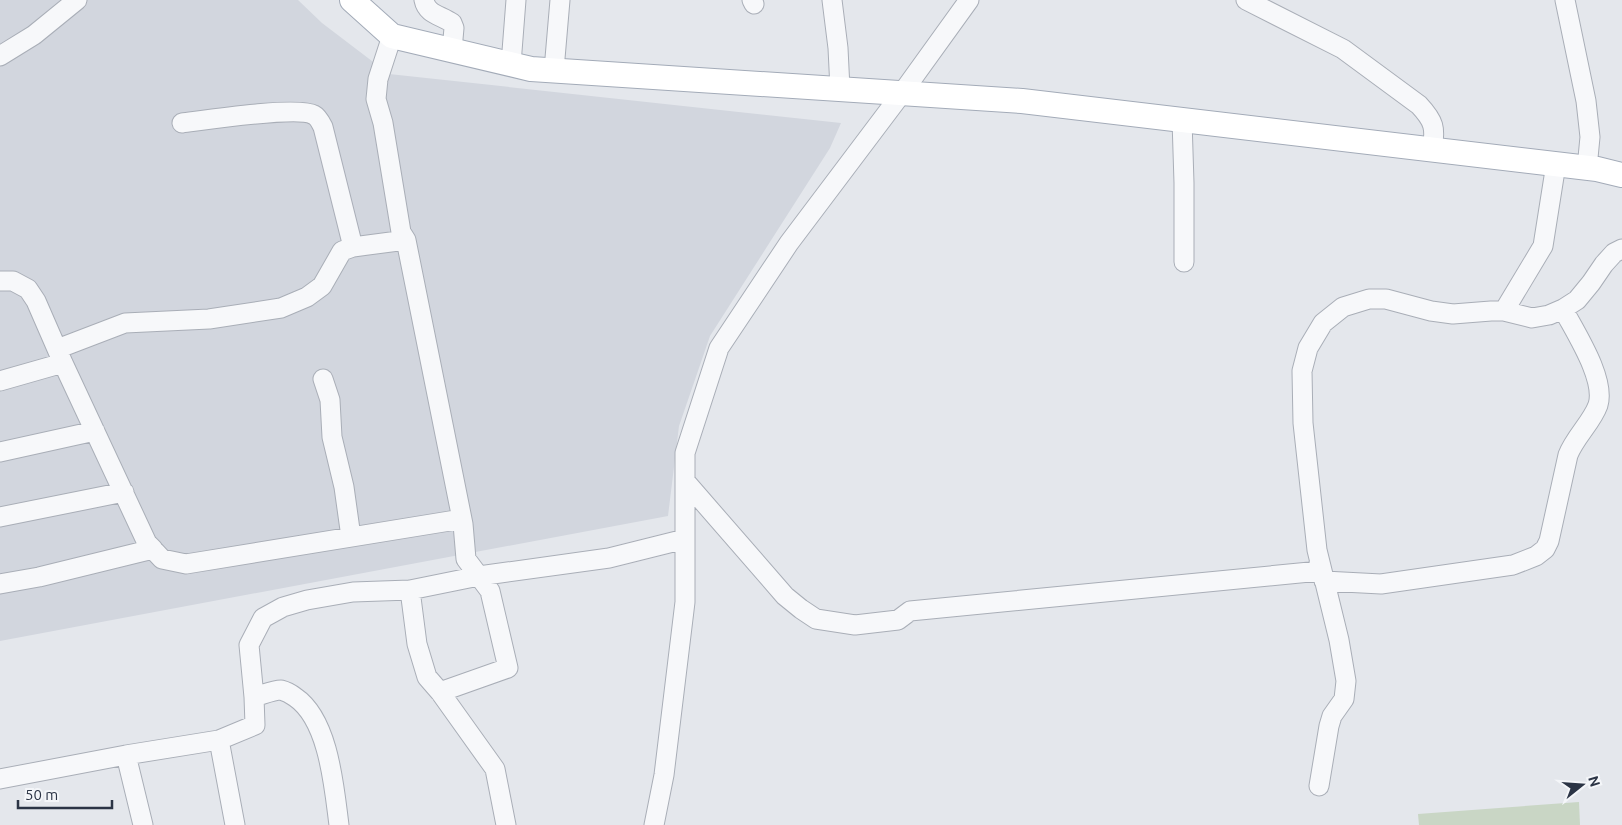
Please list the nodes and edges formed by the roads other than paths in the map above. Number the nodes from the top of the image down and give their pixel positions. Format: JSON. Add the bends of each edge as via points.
{"nodes":[{"id":1,"x":77,"y":0,"type":"edge"},
{"id":2,"x":352,"y":0,"type":"edge"},
{"id":3,"x":424,"y":0,"type":"edge"},
{"id":4,"x":516,"y":0,"type":"edge"},
{"id":5,"x":560,"y":0,"type":"edge"},
{"id":6,"x":832,"y":0,"type":"edge"},
{"id":7,"x":970,"y":0,"type":"edge"},
{"id":8,"x":1246,"y":0,"type":"edge"},
{"id":9,"x":1565,"y":0,"type":"edge"},
{"id":10,"x":392,"y":36,"type":"junction"},
{"id":11,"x":452,"y":50,"type":"junction"},
{"id":12,"x":0,"y":56,"type":"edge"},
{"id":13,"x":511,"y":64,"type":"junction"},
{"id":14,"x":554,"y":70,"type":"junction"},
{"id":15,"x":840,"y":89,"type":"junction"},
{"id":16,"x":902,"y":93,"type":"junction"},
{"id":17,"x":1182,"y":120,"type":"junction"},
{"id":18,"x":182,"y":123,"type":"dead end"},
{"id":19,"x":1432,"y":150,"type":"junction"},
{"id":20,"x":1556,"y":164,"type":"junction"},
{"id":21,"x":1587,"y":168,"type":"junction"},
{"id":22,"x":1622,"y":175,"type":"edge"},
{"id":23,"x":406,"y":240,"type":"junction"},
{"id":24,"x":353,"y":247,"type":"junction"},
{"id":25,"x":1622,"y":249,"type":"edge"},
{"id":26,"x":1184,"y":262,"type":"dead end"},
{"id":27,"x":0,"y":281,"type":"edge"},
{"id":28,"x":1563,"y":309,"type":"junction"},
{"id":29,"x":1504,"y":312,"type":"junction"},
{"id":30,"x":60,"y":356,"type":"junction"},
{"id":31,"x":323,"y":379,"type":"dead end"},
{"id":32,"x":0,"y":380,"type":"edge"},
{"id":33,"x":95,"y":432,"type":"junction"},
{"id":34,"x":0,"y":452,"type":"edge"},
{"id":35,"x":685,"y":481,"type":"junction"},
{"id":36,"x":124,"y":492,"type":"junction"},
{"id":37,"x":0,"y":517,"type":"edge"},
{"id":38,"x":462,"y":519,"type":"junction"},
{"id":39,"x":351,"y":537,"type":"junction"},
{"id":40,"x":685,"y":539,"type":"junction"},
{"id":41,"x":147,"y":544,"type":"junction"},
{"id":42,"x":1322,"y":572,"type":"junction"},
{"id":43,"x":479,"y":576,"type":"junction"},
{"id":44,"x":0,"y":584,"type":"edge"},
{"id":45,"x":410,"y":590,"type":"junction"},
{"id":46,"x":440,"y":692,"type":"junction"},
{"id":47,"x":254,"y":697,"type":"junction"},
{"id":48,"x":219,"y":740,"type":"junction"},
{"id":49,"x":126,"y":755,"type":"junction"},
{"id":50,"x":0,"y":779,"type":"edge"},
{"id":51,"x":1318,"y":786,"type":"dead end"},
{"id":52,"x":143,"y":825,"type":"edge"},
{"id":53,"x":235,"y":825,"type":"edge"},
{"id":54,"x":339,"y":825,"type":"edge"},
{"id":55,"x":506,"y":825,"type":"edge"},
{"id":56,"x":654,"y":825,"type":"edge"}],
"edges":[{"from":1,"to":12,"type":"street","via":[[34,35]]},
{"from":2,"to":10,"type":"main road"},
{"from":3,"to":11,"type":"street","via":[[432,13],[452,23]]},
{"from":4,"to":13,"type":"street"},
{"from":5,"to":14,"type":"street"},
{"from":6,"to":15,"type":"street"},
{"from":7,"to":16,"type":"street"},
{"from":8,"to":19,"type":"street","via":[[1343,49],[1419,105],[1434,126]]},
{"from":9,"to":21,"type":"street","via":[[1586,102],[1590,137]]},
{"from":10,"to":11,"type":"main road"},
{"from":10,"to":23,"type":"street","via":[[378,78],[376,100],[383,123],[401,232]]},
{"from":11,"to":13,"type":"main road"},
{"from":13,"to":14,"type":"main road"},
{"from":14,"to":15,"type":"main road"},
{"from":15,"to":16,"type":"main road"},
{"from":16,"to":17,"type":"main road","via":[[1022,101]]},
{"from":16,"to":35,"type":"street","via":[[789,243],[719,348],[685,453]]},
{"from":17,"to":19,"type":"main road"},
{"from":17,"to":26,"type":"street"},
{"from":18,"to":24,"type":"street","via":[[304,111],[316,116],[323,127]]},
{"from":19,"to":20,"type":"main road"},
{"from":20,"to":21,"type":"main road"},
{"from":20,"to":29,"type":"street","via":[[1543,246]]},
{"from":21,"to":22,"type":"main road"},
{"from":23,"to":24,"type":"street"},
{"from":23,"to":38,"type":"street"},
{"from":24,"to":30,"type":"street","via":[[342,251],[322,286],[307,297],[281,308],[208,319],[125,323]]},
{"from":25,"to":28,"type":"street","via":[[1604,264],[1577,300]]},
{"from":27,"to":30,"type":"street","via":[[13,280],[28,289]]},
{"from":28,"to":29,"type":"street","via":[[1532,318]]},
{"from":28,"to":42,"type":"street","via":[[1595,372],[1598,404],[1572,444],[1550,542],[1545,549],[1513,565],[1381,584]]},
{"from":29,"to":42,"type":"street","via":[[1453,314],[1386,299],[1369,299],[1343,308],[1323,323],[1308,348],[1302,371],[1303,423]]},
{"from":30,"to":32,"type":"street"},
{"from":30,"to":33,"type":"street"},
{"from":31,"to":39,"type":"street","via":[[330,400],[332,437]]},
{"from":33,"to":34,"type":"street"},
{"from":33,"to":36,"type":"street"},
{"from":35,"to":40,"type":"street"},
{"from":35,"to":42,"type":"street","via":[[785,596],[801,610],[816,619],[855,625],[898,620],[910,610]]},
{"from":36,"to":37,"type":"street"},
{"from":36,"to":41,"type":"street"},
{"from":38,"to":39,"type":"street"},
{"from":38,"to":43,"type":"street","via":[[466,559]]},
{"from":39,"to":41,"type":"street","via":[[186,564],[162,558]]},
{"from":40,"to":43,"type":"street","via":[[610,558]]},
{"from":40,"to":56,"type":"street","via":[[685,602],[664,775]]},
{"from":41,"to":44,"type":"street","via":[[152,549]]},
{"from":42,"to":51,"type":"street","via":[[1339,640],[1346,691],[1329,726]]},
{"from":43,"to":45,"type":"street"},
{"from":43,"to":46,"type":"street","via":[[490,591],[508,668]]},
{"from":45,"to":46,"type":"street","via":[[416,644],[427,677]]},
{"from":45,"to":47,"type":"street","via":[[353,592],[307,600],[283,607],[263,618],[249,645]]},
{"from":46,"to":55,"type":"street","via":[[495,769]]},
{"from":47,"to":48,"type":"street","via":[[255,725]]},
{"from":47,"to":54,"type":"street","via":[[280,690],[302,702],[315,718],[332,778]]},
{"from":48,"to":49,"type":"street"},
{"from":48,"to":53,"type":"street"},
{"from":49,"to":50,"type":"street"},
{"from":49,"to":52,"type":"street"}]}
